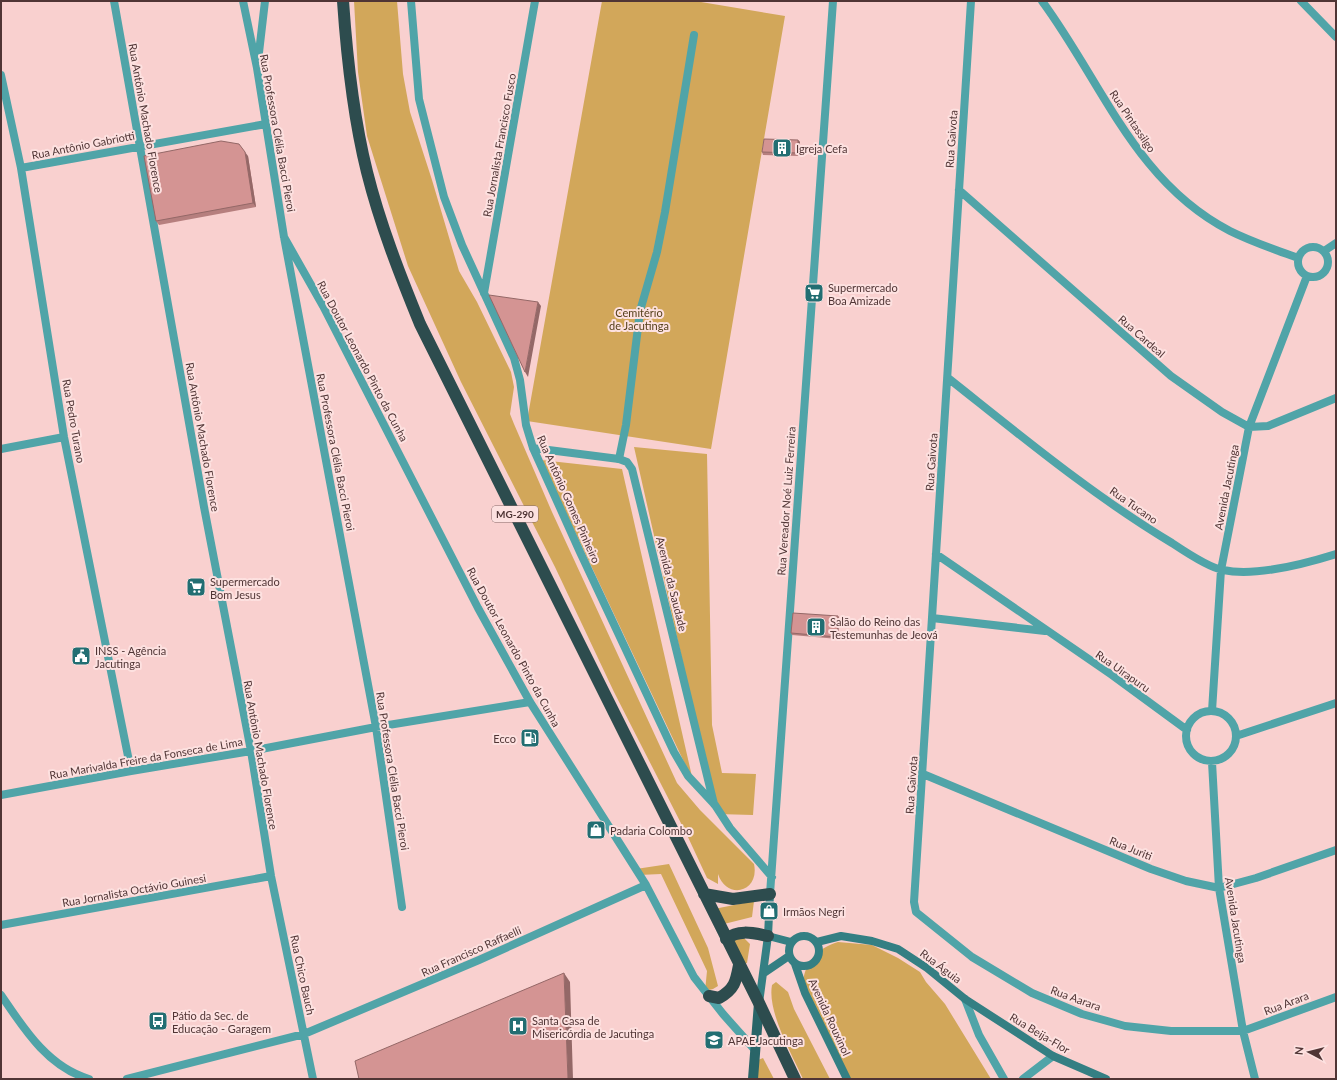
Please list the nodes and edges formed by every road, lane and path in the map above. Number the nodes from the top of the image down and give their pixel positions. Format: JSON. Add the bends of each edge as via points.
{"nodes":[{"id":1,"x":114,"y":1,"type":"edge"},
{"id":2,"x":243,"y":1,"type":"edge"},
{"id":3,"x":265,"y":1,"type":"edge"},
{"id":4,"x":343,"y":1,"type":"edge"},
{"id":5,"x":411,"y":1,"type":"edge"},
{"id":6,"x":535,"y":1,"type":"edge"},
{"id":7,"x":833,"y":1,"type":"edge"},
{"id":8,"x":971,"y":1,"type":"edge"},
{"id":9,"x":1042,"y":1,"type":"edge"},
{"id":10,"x":1301,"y":1,"type":"edge"},
{"id":11,"x":694,"y":35,"type":"dead end"},
{"id":12,"x":1336,"y":37,"type":"edge"},
{"id":13,"x":257,"y":68,"type":"junction"},
{"id":14,"x":1,"y":75,"type":"edge"},
{"id":15,"x":266,"y":124,"type":"junction"},
{"id":16,"x":140,"y":146,"type":"junction"},
{"id":17,"x":21,"y":168,"type":"junction"},
{"id":18,"x":959,"y":190,"type":"junction"},
{"id":19,"x":284,"y":237,"type":"junction"},
{"id":20,"x":1336,"y":243,"type":"edge"},
{"id":21,"x":1324,"y":251,"type":"junction"},
{"id":22,"x":1298,"y":258,"type":"junction"},
{"id":23,"x":1307,"y":276,"type":"junction"},
{"id":24,"x":484,"y":293,"type":"junction"},
{"id":25,"x":948,"y":378,"type":"junction"},
{"id":26,"x":1336,"y":398,"type":"edge"},
{"id":27,"x":1249,"y":427,"type":"junction"},
{"id":28,"x":64,"y":437,"type":"junction"},
{"id":29,"x":533,"y":448,"type":"junction"},
{"id":30,"x":1,"y":449,"type":"edge"},
{"id":31,"x":619,"y":459,"type":"junction"},
{"id":32,"x":936,"y":554,"type":"junction"},
{"id":33,"x":1336,"y":554,"type":"edge"},
{"id":34,"x":1221,"y":570,"type":"junction"},
{"id":35,"x":932,"y":618,"type":"junction"},
{"id":36,"x":1046,"y":631,"type":"junction"},
{"id":37,"x":530,"y":702,"type":"junction"},
{"id":38,"x":1336,"y":702,"type":"edge"},
{"id":39,"x":1212,"y":711,"type":"junction"},
{"id":40,"x":376,"y":727,"type":"junction"},
{"id":41,"x":1187,"y":730,"type":"junction"},
{"id":42,"x":1236,"y":736,"type":"junction"},
{"id":43,"x":251,"y":751,"type":"junction"},
{"id":44,"x":1212,"y":762,"type":"junction"},
{"id":45,"x":131,"y":771,"type":"junction"},
{"id":46,"x":923,"y":774,"type":"junction"},
{"id":47,"x":1,"y":795,"type":"edge"},
{"id":48,"x":715,"y":805,"type":"junction"},
{"id":49,"x":1336,"y":850,"type":"edge"},
{"id":50,"x":271,"y":876,"type":"junction"},
{"id":51,"x":772,"y":877,"type":"junction"},
{"id":52,"x":646,"y":885,"type":"junction"},
{"id":53,"x":1219,"y":888,"type":"junction"},
{"id":54,"x":704,"y":894,"type":"junction"},
{"id":55,"x":770,"y":894,"type":"junction"},
{"id":56,"x":402,"y":907,"type":"dead end"},
{"id":57,"x":924,"y":921,"type":"joint"},
{"id":58,"x":1,"y":925,"type":"edge"},
{"id":59,"x":768,"y":936,"type":"junction"},
{"id":60,"x":726,"y":939,"type":"junction"},
{"id":61,"x":791,"y":942,"type":"junction"},
{"id":62,"x":816,"y":942,"type":"junction"},
{"id":63,"x":789,"y":956,"type":"junction"},
{"id":64,"x":739,"y":964,"type":"junction"},
{"id":65,"x":795,"y":964,"type":"junction"},
{"id":66,"x":764,"y":973,"type":"junction"},
{"id":67,"x":1,"y":995,"type":"edge"},
{"id":68,"x":709,"y":996,"type":"junction"},
{"id":69,"x":1336,"y":997,"type":"edge"},
{"id":70,"x":965,"y":999,"type":"junction"},
{"id":71,"x":759,"y":1003,"type":"junction"},
{"id":72,"x":1243,"y":1031,"type":"junction"},
{"id":73,"x":304,"y":1034,"type":"junction"},
{"id":74,"x":755,"y":1050,"type":"junction"},
{"id":75,"x":1053,"y":1056,"type":"junction"},
{"id":76,"x":89,"y":1079,"type":"edge"},
{"id":77,"x":127,"y":1079,"type":"edge"},
{"id":78,"x":313,"y":1079,"type":"edge"},
{"id":79,"x":754,"y":1079,"type":"edge"},
{"id":80,"x":795,"y":1079,"type":"edge"},
{"id":81,"x":847,"y":1079,"type":"edge"},
{"id":82,"x":1004,"y":1079,"type":"edge"},
{"id":83,"x":1023,"y":1079,"type":"edge"},
{"id":84,"x":1106,"y":1079,"type":"edge"},
{"id":85,"x":1255,"y":1079,"type":"edge"}],
"edges":[{"from":1,"to":16,"type":"street","name":"Rua Antônio Machado Florence"},
{"from":2,"to":13,"type":"street","name":"Rua Professora Clélia Bacci Pieroi"},
{"from":3,"to":13,"type":"street"},
{"from":4,"to":54,"type":"highway","number":"MG-290","via":[[354,109],[366,165],[379,214],[407,292],[420,324]]},
{"from":5,"to":24,"type":"street","name":"Rua Antônio Gomes Pinheiro","via":[[419,99],[444,197]]},
{"from":6,"to":24,"type":"street","name":"Rua Jornalista Francisco Fusco"},
{"from":7,"to":51,"type":"street","name":"Rua Vereador Noé Luiz Ferreira"},
{"from":8,"to":18,"type":"street","name":"Rua Gaivota"},
{"from":9,"to":22,"type":"street","name":"Rua Pintassilgo","via":[[1135,147],[1164,181],[1195,208],[1230,231]]},
{"from":10,"to":12,"type":"street"},
{"from":11,"to":31,"type":"street","via":[[665,212],[657,252],[640,311],[626,425]]},
{"from":13,"to":15,"type":"street","name":"Rua Professora Clélia Bacci Pieroi"},
{"from":14,"to":17,"type":"street","name":"Rua Pedro Turano"},
{"from":15,"to":16,"type":"street","name":"Rua Antônio Gabriotti"},
{"from":15,"to":19,"type":"street","name":"Rua Professora Clélia Bacci Pieroi"},
{"from":16,"to":17,"type":"street","name":"Rua Antônio Gabriotti"},
{"from":16,"to":43,"type":"street","name":"Rua Antônio Machado Florence","via":[[205,514]]},
{"from":17,"to":28,"type":"street","name":"Rua Pedro Turano"},
{"from":18,"to":25,"type":"street","name":"Rua Gaivota"},
{"from":18,"to":27,"type":"street","name":"Rua Cardeal","via":[[1171,376],[1222,412]]},
{"from":19,"to":37,"type":"street","name":"Rua Doutor Leonardo Pinto da Cunha","via":[[327,313],[478,608]]},
{"from":19,"to":40,"type":"street","name":"Rua Professora Clélia Bacci Pieroi"},
{"from":20,"to":21,"type":"street"},
{"from":21,"to":22,"type":"street","via":[[1310,247]]},
{"from":21,"to":23,"type":"street","via":[[1329,261],[1326,272],[1317,278]]},
{"from":22,"to":23,"type":"street","via":[[1299,269]]},
{"from":23,"to":27,"type":"street","name":"Avenida Jacutinga"},
{"from":24,"to":29,"type":"street","name":"Rua Antônio Gomes Pinheiro","via":[[514,358],[520,380],[526,425]]},
{"from":25,"to":32,"type":"street","name":"Rua Gaivota"},
{"from":25,"to":34,"type":"street","name":"Rua Tucano","via":[[1084,484],[1142,525]]},
{"from":26,"to":27,"type":"street","via":[[1268,426]]},
{"from":27,"to":34,"type":"street","name":"Avenida Jacutinga"},
{"from":28,"to":30,"type":"street"},
{"from":28,"to":45,"type":"street","name":"Rua Pedro Turano"},
{"from":29,"to":31,"type":"street"},
{"from":29,"to":48,"type":"street","name":"Rua Antônio Gomes Pinheiro","via":[[674,752],[688,776]]},
{"from":31,"to":48,"type":"street","name":"Avenida da Saudade","via":[[628,462],[632,470]]},
{"from":32,"to":35,"type":"street","name":"Rua Gaivota"},
{"from":32,"to":36,"type":"street","name":"Rua Uirapuru"},
{"from":33,"to":34,"type":"street","name":"Rua Tucano","via":[[1276,569],[1239,572]]},
{"from":34,"to":39,"type":"street","name":"Avenida Jacutinga"},
{"from":35,"to":36,"type":"street","name":"Rua Uirapuru"},
{"from":35,"to":46,"type":"street","name":"Rua Gaivota"},
{"from":36,"to":41,"type":"street","name":"Rua Uirapuru"},
{"from":37,"to":40,"type":"street","name":"Rua Marivalda Freire da Fonseca de Lima"},
{"from":37,"to":52,"type":"street","name":"Rua Doutor Leonardo Pinto da Cunha"},
{"from":38,"to":42,"type":"street"},
{"from":39,"to":41,"type":"street","via":[[1196,716]]},
{"from":39,"to":42,"type":"street","via":[[1226,716],[1235,728]]},
{"from":40,"to":43,"type":"street","name":"Rua Marivalda Freire da Fonseca de Lima"},
{"from":40,"to":56,"type":"street","name":"Rua Professora Clélia Bacci Pieroi"},
{"from":41,"to":44,"type":"street","via":[[1187,746],[1191,752],[1204,761]]},
{"from":42,"to":44,"type":"street","via":[[1232,750],[1220,760]]},
{"from":43,"to":45,"type":"street","name":"Rua Marivalda Freire da Fonseca de Lima"},
{"from":43,"to":50,"type":"street","name":"Rua Antônio Machado Florence"},
{"from":44,"to":53,"type":"street","name":"Avenida Jacutinga"},
{"from":45,"to":47,"type":"street","name":"Rua Marivalda Freire da Fonseca de Lima"},
{"from":46,"to":53,"type":"street","name":"Rua Juriti","via":[[1151,868],[1186,881]]},
{"from":46,"to":57,"type":"street","name":"Rua Gaivota","via":[[914,902],[916,912]]},
{"from":48,"to":51,"type":"street","name":"Rua Antônio Gomes Pinheiro","via":[[730,828]]},
{"from":49,"to":53,"type":"street","name":"Rua Juriti"},
{"from":50,"to":58,"type":"street","name":"Rua Jornalista Octávio Guinesi"},
{"from":50,"to":73,"type":"street","name":"Rua Chico Bauch"},
{"from":51,"to":55,"type":"street","name":"Rua Vereador Noé Luiz Ferreira"},
{"from":52,"to":68,"type":"street","name":"Rua Doutor Leonardo Pinto da Cunha","via":[[694,977]]},
{"from":52,"to":73,"type":"street","name":"Rua Francisco Raffaelli","via":[[479,960]]},
{"from":53,"to":72,"type":"street","name":"Avenida Jacutinga"},
{"from":54,"to":55,"type":"highway","via":[[733,898]]},
{"from":54,"to":60,"type":"highway","number":"MG-290"},
{"from":55,"to":59,"type":"street","name":"Rua Vereador Noé Luiz Ferreira"},
{"from":57,"to":72,"type":"street","name":"Rua Aarara","via":[[972,957],[1032,994],[1082,1014],[1125,1026],[1171,1031]]},
{"from":59,"to":60,"type":"highway","via":[[741,933]]},
{"from":59,"to":61,"type":"street"},
{"from":59,"to":66,"type":"street","name":"Rua Vereador Noé Luiz Ferreira"},
{"from":60,"to":64,"type":"highway","number":"MG-290"},
{"from":61,"to":62,"type":"street","via":[[804,935]]},
{"from":61,"to":63,"type":"street"},
{"from":62,"to":65,"type":"street","via":[[819,956],[815,962],[802,966]]},
{"from":62,"to":70,"type":"street","name":"Rua Águia","via":[[841,936],[898,948]]},
{"from":63,"to":65,"type":"street"},
{"from":63,"to":66,"type":"street"},
{"from":64,"to":68,"type":"highway","via":[[736,980],[730,992],[719,998]]},
{"from":64,"to":71,"type":"highway","number":"MG-290"},
{"from":65,"to":81,"type":"street","name":"Avenida Rouxinol","via":[[805,993]]},
{"from":66,"to":71,"type":"street","name":"Rua Vereador Noé Luiz Ferreira"},
{"from":67,"to":76,"type":"street","via":[[44,1054],[75,1075]]},
{"from":68,"to":74,"type":"street","name":"Rua Doutor Leonardo Pinto da Cunha"},
{"from":69,"to":72,"type":"street","name":"Rua Arara"},
{"from":70,"to":75,"type":"street","name":"Rua Beija-Flor"},
{"from":70,"to":82,"type":"street","name":"Rua Águia","via":[[979,1035]]},
{"from":71,"to":74,"type":"main road"},
{"from":71,"to":80,"type":"highway","number":"MG-290"},
{"from":72,"to":85,"type":"street","name":"Avenida Jacutinga"},
{"from":73,"to":77,"type":"street","name":"Rua Francisco Raffaelli"},
{"from":73,"to":78,"type":"street","name":"Rua Chico Bauch"},
{"from":74,"to":79,"type":"main road"},
{"from":75,"to":83,"type":"street"},
{"from":75,"to":84,"type":"street","name":"Rua Beija-Flor"}]}
